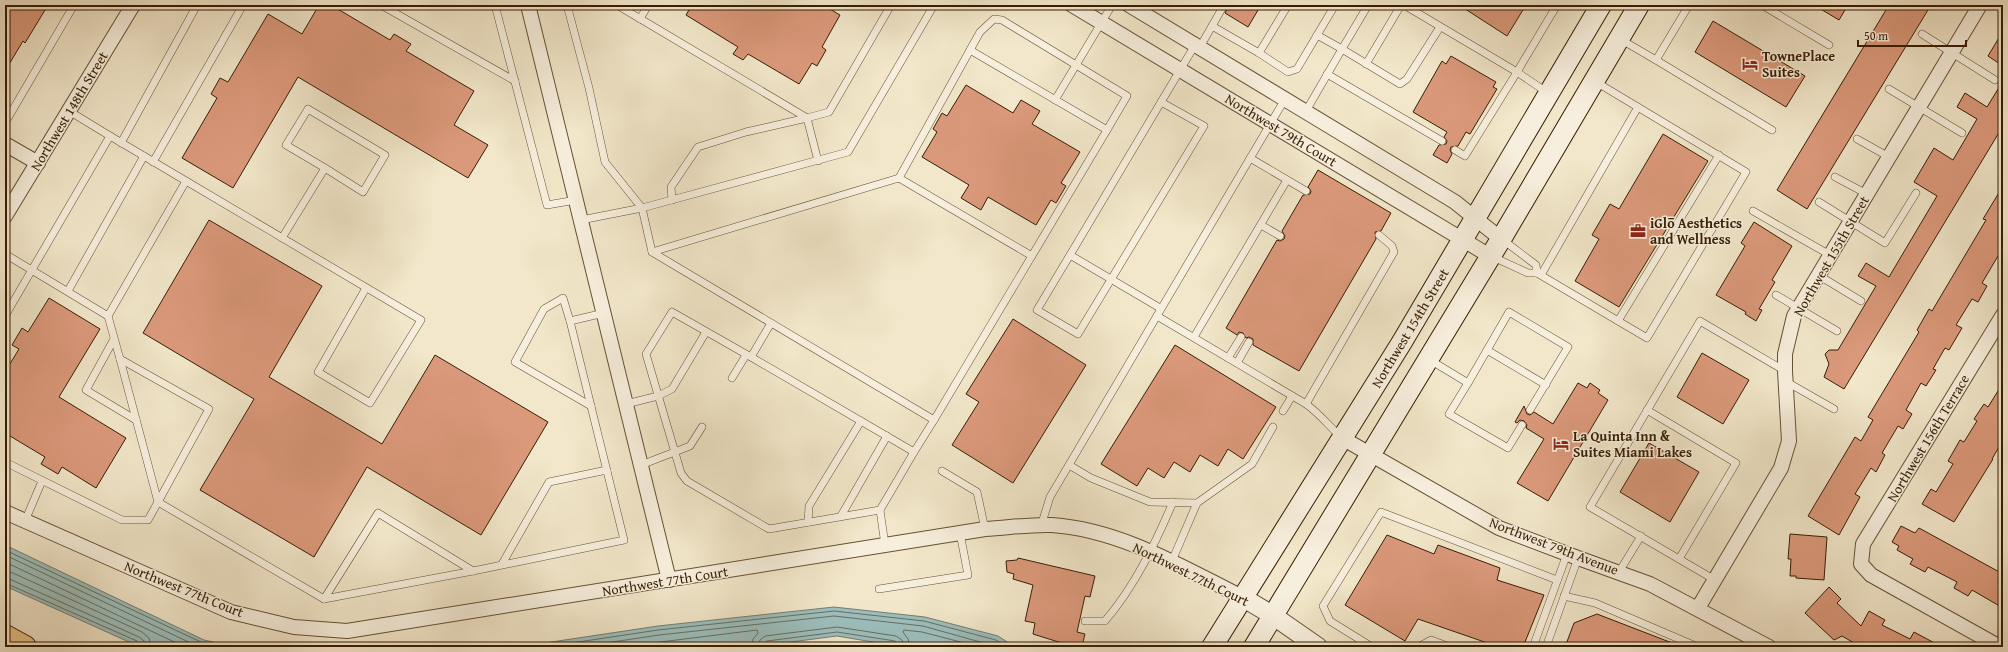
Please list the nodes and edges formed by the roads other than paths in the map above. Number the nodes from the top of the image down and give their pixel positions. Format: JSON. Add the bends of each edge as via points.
{"nodes":[{"id":1,"x":74,"y":5,"type":"edge"},
{"id":2,"x":133,"y":5,"type":"edge"},
{"id":3,"x":197,"y":5,"type":"edge"},
{"id":4,"x":243,"y":5,"type":"edge"},
{"id":5,"x":381,"y":5,"type":"edge"},
{"id":6,"x":495,"y":5,"type":"edge"},
{"id":7,"x":528,"y":5,"type":"edge"},
{"id":8,"x":568,"y":5,"type":"edge"},
{"id":9,"x":617,"y":5,"type":"edge"},
{"id":10,"x":648,"y":5,"type":"edge"},
{"id":11,"x":891,"y":5,"type":"edge"},
{"id":12,"x":934,"y":5,"type":"edge"},
{"id":13,"x":1072,"y":5,"type":"edge"},
{"id":14,"x":1112,"y":5,"type":"edge"},
{"id":15,"x":1129,"y":5,"type":"edge"},
{"id":16,"x":1224,"y":5,"type":"edge"},
{"id":17,"x":1288,"y":5,"type":"edge"},
{"id":18,"x":1335,"y":5,"type":"edge"},
{"id":19,"x":1368,"y":5,"type":"edge"},
{"id":20,"x":1402,"y":5,"type":"edge"},
{"id":21,"x":1557,"y":5,"type":"edge"},
{"id":22,"x":1601,"y":5,"type":"edge"},
{"id":23,"x":1639,"y":5,"type":"edge"},
{"id":24,"x":1690,"y":5,"type":"edge"},
{"id":25,"x":1762,"y":5,"type":"edge"},
{"id":26,"x":1980,"y":5,"type":"edge"},
{"id":27,"x":640,"y":19,"type":"junction"},
{"id":28,"x":1102,"y":23,"type":"junction"},
{"id":29,"x":1212,"y":26,"type":"junction"},
{"id":30,"x":1440,"y":27,"type":"junction"},
{"id":31,"x":1922,"y":34,"type":"dead end"},
{"id":32,"x":1317,"y":35,"type":"junction"},
{"id":33,"x":1620,"y":38,"type":"junction"},
{"id":34,"x":1830,"y":45,"type":"dead end"},
{"id":35,"x":1197,"y":46,"type":"junction"},
{"id":36,"x":1342,"y":49,"type":"junction"},
{"id":37,"x":970,"y":50,"type":"junction"},
{"id":38,"x":1951,"y":53,"type":"junction"},
{"id":39,"x":1259,"y":54,"type":"junction"},
{"id":40,"x":1656,"y":60,"type":"junction"},
{"id":41,"x":1366,"y":64,"type":"junction"},
{"id":42,"x":1077,"y":65,"type":"junction"},
{"id":43,"x":1180,"y":70,"type":"junction"},
{"id":44,"x":1517,"y":72,"type":"junction"},
{"id":45,"x":1327,"y":74,"type":"junction"},
{"id":46,"x":1995,"y":80,"type":"dead end"},
{"id":47,"x":515,"y":81,"type":"junction"},
{"id":48,"x":1594,"y":81,"type":"junction"},
{"id":49,"x":1889,"y":89,"type":"dead end"},
{"id":50,"x":1548,"y":93,"type":"junction"},
{"id":51,"x":1285,"y":99,"type":"junction"},
{"id":52,"x":1055,"y":100,"type":"junction"},
{"id":53,"x":1162,"y":102,"type":"junction"},
{"id":54,"x":1638,"y":107,"type":"junction"},
{"id":55,"x":1919,"y":107,"type":"junction"},
{"id":56,"x":69,"y":111,"type":"junction"},
{"id":57,"x":1306,"y":111,"type":"junction"},
{"id":58,"x":807,"y":118,"type":"junction"},
{"id":59,"x":5,"y":123,"type":"edge"},
{"id":60,"x":1270,"y":124,"type":"junction"},
{"id":61,"x":1107,"y":130,"type":"junction"},
{"id":62,"x":1772,"y":130,"type":"dead end"},
{"id":63,"x":1962,"y":133,"type":"dead end"},
{"id":64,"x":110,"y":136,"type":"junction"},
{"id":65,"x":1857,"y":139,"type":"dead end"},
{"id":66,"x":1442,"y":141,"type":"dead end"},
{"id":67,"x":121,"y":142,"type":"junction"},
{"id":68,"x":5,"y":144,"type":"edge"},
{"id":69,"x":1455,"y":150,"type":"dead end"},
{"id":70,"x":1719,"y":155,"type":"junction"},
{"id":71,"x":144,"y":156,"type":"junction"},
{"id":72,"x":1889,"y":157,"type":"junction"},
{"id":73,"x":1250,"y":158,"type":"junction"},
{"id":74,"x":818,"y":160,"type":"junction"},
{"id":75,"x":154,"y":162,"type":"junction"},
{"id":76,"x":38,"y":163,"type":"junction"},
{"id":77,"x":324,"y":168,"type":"junction"},
{"id":78,"x":1835,"y":177,"type":"dead end"},
{"id":79,"x":899,"y":178,"type":"junction"},
{"id":80,"x":1287,"y":180,"type":"junction"},
{"id":81,"x":186,"y":181,"type":"junction"},
{"id":82,"x":1306,"y":191,"type":"dead end"},
{"id":83,"x":1916,"y":192,"type":"dead end"},
{"id":84,"x":1867,"y":194,"type":"junction"},
{"id":85,"x":576,"y":200,"type":"junction"},
{"id":86,"x":672,"y":200,"type":"junction"},
{"id":87,"x":1819,"y":202,"type":"dead end"},
{"id":88,"x":642,"y":208,"type":"junction"},
{"id":89,"x":1753,"y":211,"type":"dead end"},
{"id":90,"x":5,"y":216,"type":"edge"},
{"id":91,"x":1476,"y":218,"type":"junction"},
{"id":92,"x":581,"y":220,"type":"junction"},
{"id":93,"x":1850,"y":222,"type":"junction"},
{"id":94,"x":1261,"y":225,"type":"junction"},
{"id":95,"x":1379,"y":234,"type":"dead end"},
{"id":96,"x":1280,"y":236,"type":"dead end"},
{"id":97,"x":282,"y":238,"type":"junction"},
{"id":98,"x":1501,"y":239,"type":"junction"},
{"id":99,"x":1463,"y":240,"type":"junction"},
{"id":100,"x":652,"y":252,"type":"junction"},
{"id":101,"x":5,"y":254,"type":"edge"},
{"id":102,"x":1070,"y":255,"type":"junction"},
{"id":103,"x":1830,"y":255,"type":"junction"},
{"id":104,"x":1032,"y":256,"type":"junction"},
{"id":105,"x":1490,"y":256,"type":"junction"},
{"id":106,"x":31,"y":269,"type":"junction"},
{"id":107,"x":1539,"y":274,"type":"junction"},
{"id":108,"x":1818,"y":275,"type":"junction"},
{"id":109,"x":1112,"y":280,"type":"junction"},
{"id":110,"x":366,"y":288,"type":"junction"},
{"id":111,"x":68,"y":291,"type":"junction"},
{"id":112,"x":1776,"y":295,"type":"dead end"},
{"id":113,"x":1861,"y":300,"type":"dead end"},
{"id":114,"x":1160,"y":308,"type":"junction"},
{"id":115,"x":1798,"y":308,"type":"junction"},
{"id":116,"x":604,"y":313,"type":"junction"},
{"id":117,"x":2003,"y":315,"type":"edge"},
{"id":118,"x":5,"y":316,"type":"edge"},
{"id":119,"x":108,"y":316,"type":"junction"},
{"id":120,"x":1157,"y":316,"type":"junction"},
{"id":121,"x":570,"y":321,"type":"junction"},
{"id":122,"x":1618,"y":321,"type":"junction"},
{"id":123,"x":771,"y":323,"type":"junction"},
{"id":124,"x":706,"y":332,"type":"junction"},
{"id":125,"x":1838,"y":332,"type":"dead end"},
{"id":126,"x":1194,"y":337,"type":"junction"},
{"id":127,"x":1241,"y":338,"type":"dead end"},
{"id":128,"x":114,"y":339,"type":"junction"},
{"id":129,"x":1249,"y":342,"type":"dead end"},
{"id":130,"x":1487,"y":350,"type":"junction"},
{"id":131,"x":748,"y":356,"type":"junction"},
{"id":132,"x":1228,"y":358,"type":"junction"},
{"id":133,"x":120,"y":359,"type":"junction"},
{"id":134,"x":1428,"y":359,"type":"junction"},
{"id":135,"x":1237,"y":363,"type":"junction"},
{"id":136,"x":1785,"y":376,"type":"junction"},
{"id":137,"x":732,"y":378,"type":"dead end"},
{"id":138,"x":1468,"y":383,"type":"junction"},
{"id":139,"x":1546,"y":385,"type":"junction"},
{"id":140,"x":658,"y":396,"type":"junction"},
{"id":141,"x":1292,"y":396,"type":"junction"},
{"id":142,"x":626,"y":404,"type":"junction"},
{"id":143,"x":1306,"y":404,"type":"junction"},
{"id":144,"x":591,"y":406,"type":"junction"},
{"id":145,"x":1834,"y":408,"type":"dead end"},
{"id":146,"x":1530,"y":410,"type":"dead end"},
{"id":147,"x":1648,"y":410,"type":"junction"},
{"id":148,"x":1283,"y":411,"type":"dead end"},
{"id":149,"x":136,"y":420,"type":"junction"},
{"id":150,"x":934,"y":420,"type":"junction"},
{"id":151,"x":861,"y":421,"type":"junction"},
{"id":152,"x":1522,"y":425,"type":"dead end"},
{"id":153,"x":702,"y":426,"type":"dead end"},
{"id":154,"x":1273,"y":427,"type":"dead end"},
{"id":155,"x":887,"y":436,"type":"junction"},
{"id":156,"x":1342,"y":438,"type":"junction"},
{"id":157,"x":675,"y":452,"type":"junction"},
{"id":158,"x":914,"y":452,"type":"junction"},
{"id":159,"x":1369,"y":455,"type":"junction"},
{"id":160,"x":5,"y":462,"type":"edge"},
{"id":161,"x":641,"y":465,"type":"junction"},
{"id":162,"x":1069,"y":465,"type":"junction"},
{"id":163,"x":607,"y":470,"type":"junction"},
{"id":164,"x":942,"y":471,"type":"dead end"},
{"id":165,"x":42,"y":481,"type":"junction"},
{"id":166,"x":158,"y":502,"type":"junction"},
{"id":167,"x":1173,"y":502,"type":"junction"},
{"id":168,"x":1198,"y":503,"type":"junction"},
{"id":169,"x":880,"y":510,"type":"junction"},
{"id":170,"x":5,"y":512,"type":"edge"},
{"id":171,"x":841,"y":516,"type":"junction"},
{"id":172,"x":25,"y":521,"type":"junction"},
{"id":173,"x":808,"y":522,"type":"junction"},
{"id":174,"x":1041,"y":526,"type":"junction"},
{"id":175,"x":985,"y":529,"type":"junction"},
{"id":176,"x":960,"y":533,"type":"junction"},
{"id":177,"x":1641,"y":536,"type":"junction"},
{"id":178,"x":884,"y":545,"type":"junction"},
{"id":179,"x":1151,"y":552,"type":"junction"},
{"id":180,"x":1573,"y":556,"type":"junction"},
{"id":181,"x":1679,"y":559,"type":"junction"},
{"id":182,"x":1172,"y":562,"type":"junction"},
{"id":183,"x":502,"y":564,"type":"junction"},
{"id":184,"x":473,"y":572,"type":"junction"},
{"id":185,"x":1619,"y":572,"type":"junction"},
{"id":186,"x":669,"y":580,"type":"junction"},
{"id":187,"x":1557,"y":580,"type":"junction"},
{"id":188,"x":1715,"y":580,"type":"junction"},
{"id":189,"x":879,"y":589,"type":"dead end"},
{"id":190,"x":1564,"y":596,"type":"junction"},
{"id":191,"x":1242,"y":597,"type":"junction"},
{"id":192,"x":324,"y":599,"type":"junction"},
{"id":193,"x":1698,"y":608,"type":"junction"},
{"id":194,"x":1272,"y":615,"type":"junction"},
{"id":195,"x":1085,"y":621,"type":"dead end"},
{"id":196,"x":5,"y":636,"type":"edge"},
{"id":197,"x":25,"y":647,"type":"edge"},
{"id":198,"x":1212,"y":647,"type":"edge"},
{"id":199,"x":1254,"y":647,"type":"edge"},
{"id":200,"x":1318,"y":647,"type":"edge"},
{"id":201,"x":1372,"y":647,"type":"edge"},
{"id":202,"x":1418,"y":647,"type":"edge"},
{"id":203,"x":1450,"y":647,"type":"edge"},
{"id":204,"x":1533,"y":647,"type":"edge"},
{"id":205,"x":1546,"y":647,"type":"edge"},
{"id":206,"x":1698,"y":647,"type":"edge"},
{"id":207,"x":1769,"y":647,"type":"edge"},
{"id":208,"x":2000,"y":647,"type":"edge"}],
"edges":[{"from":1,"to":59,"type":"lane"},
{"from":2,"to":56,"type":"street","name":"Northwest 148th Street"},
{"from":3,"to":67,"type":"lane"},
{"from":4,"to":75,"type":"lane"},
{"from":5,"to":47,"type":"lane"},
{"from":6,"to":47,"type":"lane"},
{"from":7,"to":85,"type":"street"},
{"from":8,"to":88,"type":"lane","via":[[605,162]]},
{"from":9,"to":27,"type":"lane"},
{"from":10,"to":27,"type":"lane"},
{"from":11,"to":58,"type":"lane","via":[[829,112]]},
{"from":12,"to":74,"type":"lane","via":[[848,152]]},
{"from":13,"to":28,"type":"street","name":"Northwest 79th Court"},
{"from":14,"to":28,"type":"lane"},
{"from":15,"to":35,"type":"street","name":"Northwest 79th Court"},
{"from":16,"to":29,"type":"lane"},
{"from":17,"to":39,"type":"lane"},
{"from":18,"to":32,"type":"lane"},
{"from":19,"to":36,"type":"lane"},
{"from":20,"to":30,"type":"lane"},
{"from":20,"to":41,"type":"lane"},
{"from":21,"to":44,"type":"lane"},
{"from":22,"to":50,"type":"main road","name":"Northwest 154th Street"},
{"from":23,"to":33,"type":"main road"},
{"from":24,"to":40,"type":"lane"},
{"from":25,"to":34,"type":"lane"},
{"from":26,"to":38,"type":"street","name":"Northwest 155th Street"},
{"from":27,"to":58,"type":"lane"},
{"from":28,"to":42,"type":"lane"},
{"from":28,"to":43,"type":"street","name":"Northwest 79th Court"},
{"from":29,"to":35,"type":"lane"},
{"from":29,"to":39,"type":"lane"},
{"from":30,"to":41,"type":"lane","via":[[1404,82],[1395,82]]},
{"from":30,"to":44,"type":"lane"},
{"from":31,"to":38,"type":"lane"},
{"from":32,"to":36,"type":"lane"},
{"from":32,"to":39,"type":"lane","via":[[1297,69],[1288,72]]},
{"from":33,"to":40,"type":"lane"},
{"from":33,"to":48,"type":"main road"},
{"from":35,"to":43,"type":"lane"},
{"from":35,"to":51,"type":"street","name":"Northwest 79th Court"},
{"from":36,"to":41,"type":"lane"},
{"from":36,"to":45,"type":"lane"},
{"from":37,"to":42,"type":"lane","via":[[987,24],[994,19],[1002,20]]},
{"from":37,"to":52,"type":"lane"},
{"from":37,"to":79,"type":"lane"},
{"from":38,"to":46,"type":"lane"},
{"from":38,"to":55,"type":"street","name":"Northwest 155th Street"},
{"from":40,"to":62,"type":"lane"},
{"from":42,"to":52,"type":"lane"},
{"from":42,"to":61,"type":"lane","via":[[1127,96]]},
{"from":43,"to":53,"type":"lane"},
{"from":43,"to":60,"type":"street","name":"Northwest 79th Court"},
{"from":44,"to":50,"type":"lane"},
{"from":44,"to":69,"type":"lane","via":[[1466,156]]},
{"from":45,"to":57,"type":"lane"},
{"from":45,"to":66,"type":"lane"},
{"from":47,"to":85,"type":"lane","via":[[547,205]]},
{"from":48,"to":54,"type":"lane"},
{"from":48,"to":98,"type":"main road"},
{"from":49,"to":55,"type":"lane"},
{"from":50,"to":91,"type":"main road","name":"Northwest 154th Street"},
{"from":51,"to":57,"type":"street","name":"Northwest 79th Court"},
{"from":51,"to":60,"type":"lane"},
{"from":52,"to":61,"type":"lane"},
{"from":53,"to":102,"type":"lane"},
{"from":53,"to":109,"type":"lane","via":[[1204,126]]},
{"from":54,"to":70,"type":"lane"},
{"from":54,"to":107,"type":"lane"},
{"from":55,"to":63,"type":"lane"},
{"from":55,"to":72,"type":"street","name":"Northwest 155th Street"},
{"from":56,"to":64,"type":"lane"},
{"from":56,"to":76,"type":"street","name":"Northwest 148th Street"},
{"from":57,"to":91,"type":"street","name":"Northwest 79th Court","via":[[1455,202]]},
{"from":58,"to":74,"type":"lane"},
{"from":58,"to":86,"type":"lane","via":[[746,132],[698,147],[671,187]]},
{"from":60,"to":73,"type":"lane"},
{"from":60,"to":99,"type":"street","name":"Northwest 79th Court"},
{"from":61,"to":104,"type":"lane"},
{"from":64,"to":67,"type":"lane"},
{"from":64,"to":106,"type":"lane"},
{"from":65,"to":72,"type":"lane"},
{"from":67,"to":71,"type":"lane"},
{"from":68,"to":76,"type":"street"},
{"from":70,"to":122,"type":"lane"},
{"from":70,"to":122,"type":"lane","via":[[1746,172],[1647,338]]},
{"from":71,"to":75,"type":"lane"},
{"from":71,"to":111,"type":"lane"},
{"from":72,"to":84,"type":"street","name":"Northwest 155th Street"},
{"from":73,"to":80,"type":"lane"},
{"from":73,"to":114,"type":"lane"},
{"from":74,"to":86,"type":"lane"},
{"from":75,"to":81,"type":"lane"},
{"from":76,"to":90,"type":"street","name":"Northwest 148th Street"},
{"from":77,"to":77,"type":"lane","via":[[363,192],[385,155],[308,109],[286,145]]},
{"from":77,"to":97,"type":"lane"},
{"from":78,"to":84,"type":"lane"},
{"from":79,"to":100,"type":"lane"},
{"from":79,"to":104,"type":"lane"},
{"from":80,"to":82,"type":"lane"},
{"from":80,"to":94,"type":"lane"},
{"from":81,"to":97,"type":"lane"},
{"from":81,"to":119,"type":"lane"},
{"from":83,"to":93,"type":"lane","via":[[1885,243]]},
{"from":84,"to":93,"type":"street","name":"Northwest 155th Street"},
{"from":85,"to":92,"type":"street"},
{"from":86,"to":88,"type":"lane"},
{"from":87,"to":93,"type":"lane"},
{"from":88,"to":92,"type":"lane"},
{"from":88,"to":100,"type":"lane"},
{"from":89,"to":103,"type":"lane"},
{"from":91,"to":98,"type":"street","name":"Northwest 79th Court"},
{"from":91,"to":99,"type":"main road","name":"Northwest 154th Street"},
{"from":92,"to":116,"type":"street"},
{"from":93,"to":103,"type":"street","name":"Northwest 155th Street"},
{"from":94,"to":96,"type":"lane"},
{"from":94,"to":126,"type":"lane"},
{"from":95,"to":143,"type":"lane","via":[[1392,246],[1394,252]]},
{"from":97,"to":110,"type":"lane"},
{"from":98,"to":105,"type":"main road"},
{"from":98,"to":107,"type":"lane","via":[[1536,265]]},
{"from":99,"to":105,"type":"street","name":"Northwest 79th Court"},
{"from":99,"to":156,"type":"main road","name":"Northwest 154th Street"},
{"from":100,"to":123,"type":"lane"},
{"from":101,"to":106,"type":"lane"},
{"from":102,"to":109,"type":"lane"},
{"from":102,"to":109,"type":"lane","via":[[1037,310],[1078,334]]},
{"from":103,"to":108,"type":"street","name":"Northwest 155th Street"},
{"from":104,"to":150,"type":"lane"},
{"from":105,"to":107,"type":"lane","via":[[1528,273]]},
{"from":105,"to":134,"type":"main road"},
{"from":106,"to":111,"type":"lane"},
{"from":106,"to":118,"type":"lane"},
{"from":107,"to":122,"type":"lane"},
{"from":108,"to":113,"type":"lane"},
{"from":108,"to":115,"type":"street","name":"Northwest 155th Street"},
{"from":109,"to":114,"type":"lane"},
{"from":110,"to":110,"type":"lane","via":[[421,320],[370,404],[318,372]]},
{"from":111,"to":119,"type":"lane"},
{"from":112,"to":115,"type":"lane"},
{"from":114,"to":120,"type":"lane"},
{"from":115,"to":125,"type":"lane"},
{"from":115,"to":136,"type":"street","name":"Northwest 155th Street","via":[[1785,354]]},
{"from":116,"to":121,"type":"lane"},
{"from":116,"to":142,"type":"street"},
{"from":117,"to":208,"type":"street","name":"Northwest 156th Terrace","via":[[1863,544],[1860,564],[1871,575]]},
{"from":119,"to":128,"type":"lane"},
{"from":120,"to":126,"type":"lane"},
{"from":120,"to":162,"type":"lane"},
{"from":121,"to":144,"type":"lane"},
{"from":121,"to":144,"type":"lane","via":[[563,298],[544,309],[515,362]]},
{"from":123,"to":131,"type":"lane"},
{"from":123,"to":150,"type":"lane"},
{"from":124,"to":131,"type":"lane"},
{"from":124,"to":140,"type":"lane","via":[[672,389]]},
{"from":124,"to":140,"type":"lane","via":[[672,312],[646,354]]},
{"from":126,"to":132,"type":"lane"},
{"from":127,"to":132,"type":"lane"},
{"from":128,"to":133,"type":"lane"},
{"from":128,"to":149,"type":"lane","via":[[86,390]]},
{"from":129,"to":135,"type":"lane"},
{"from":130,"to":138,"type":"lane"},
{"from":130,"to":139,"type":"lane"},
{"from":130,"to":139,"type":"lane","via":[[1510,312],[1568,347]]},
{"from":131,"to":137,"type":"lane"},
{"from":131,"to":151,"type":"lane"},
{"from":132,"to":135,"type":"lane"},
{"from":133,"to":149,"type":"lane"},
{"from":133,"to":166,"type":"lane","via":[[209,409]]},
{"from":134,"to":138,"type":"lane"},
{"from":134,"to":159,"type":"main road"},
{"from":135,"to":141,"type":"lane"},
{"from":136,"to":145,"type":"lane"},
{"from":136,"to":147,"type":"lane","via":[[1700,321]]},
{"from":136,"to":188,"type":"street","name":"Northwest 155th Street","via":[[1789,441],[1781,468]]},
{"from":138,"to":152,"type":"lane","via":[[1449,414],[1508,448]]},
{"from":139,"to":146,"type":"lane"},
{"from":140,"to":142,"type":"lane"},
{"from":140,"to":157,"type":"lane"},
{"from":141,"to":143,"type":"lane"},
{"from":141,"to":148,"type":"lane"},
{"from":142,"to":161,"type":"street"},
{"from":143,"to":156,"type":"lane","via":[[1320,414]]},
{"from":144,"to":163,"type":"lane"},
{"from":147,"to":177,"type":"lane","via":[[1590,507]]},
{"from":147,"to":181,"type":"lane","via":[[1736,463]]},
{"from":149,"to":166,"type":"lane"},
{"from":150,"to":158,"type":"lane"},
{"from":151,"to":155,"type":"lane"},
{"from":151,"to":173,"type":"lane","via":[[808,506]]},
{"from":153,"to":157,"type":"lane","via":[[690,446]]},
{"from":154,"to":168,"type":"lane","via":[[1252,464]]},
{"from":155,"to":158,"type":"lane"},
{"from":155,"to":171,"type":"lane"},
{"from":156,"to":159,"type":"street","name":"Northwest 79th Avenue"},
{"from":156,"to":191,"type":"main road","name":"Northwest 154th Street"},
{"from":157,"to":161,"type":"lane"},
{"from":157,"to":173,"type":"lane","via":[[687,481],[769,529]]},
{"from":158,"to":169,"type":"lane"},
{"from":159,"to":180,"type":"street","name":"Northwest 79th Avenue","via":[[1499,528]]},
{"from":159,"to":194,"type":"main road"},
{"from":160,"to":165,"type":"lane"},
{"from":161,"to":186,"type":"street"},
{"from":162,"to":167,"type":"lane","via":[[1091,478],[1150,502]]},
{"from":162,"to":174,"type":"lane","via":[[1050,497]]},
{"from":163,"to":183,"type":"lane","via":[[549,482]]},
{"from":163,"to":183,"type":"lane","via":[[624,540]]},
{"from":164,"to":175,"type":"lane","via":[[978,492]]},
{"from":165,"to":166,"type":"lane","via":[[122,520],[148,520]]},
{"from":165,"to":172,"type":"lane"},
{"from":166,"to":192,"type":"lane"},
{"from":167,"to":168,"type":"lane"},
{"from":167,"to":179,"type":"lane"},
{"from":168,"to":182,"type":"lane"},
{"from":169,"to":171,"type":"lane"},
{"from":169,"to":178,"type":"lane"},
{"from":170,"to":172,"type":"street","name":"Northwest 77th Court"},
{"from":171,"to":173,"type":"lane"},
{"from":172,"to":186,"type":"street","name":"Northwest 77th Court","via":[[231,612],[294,627],[347,631]]},
{"from":174,"to":175,"type":"street","name":"Northwest 77th Court"},
{"from":174,"to":179,"type":"street","name":"Northwest 77th Court","via":[[1052,525],[1102,534]]},
{"from":175,"to":176,"type":"street","name":"Northwest 77th Court"},
{"from":176,"to":178,"type":"street","name":"Northwest 77th Court"},
{"from":176,"to":189,"type":"lane","via":[[968,575]]},
{"from":177,"to":181,"type":"lane"},
{"from":177,"to":185,"type":"lane"},
{"from":178,"to":186,"type":"street","name":"Northwest 77th Court"},
{"from":179,"to":182,"type":"street","name":"Northwest 77th Court"},
{"from":179,"to":195,"type":"lane","via":[[1105,621]]},
{"from":180,"to":185,"type":"street","name":"Northwest 79th Avenue"},
{"from":180,"to":187,"type":"lane"},
{"from":180,"to":190,"type":"lane"},
{"from":181,"to":188,"type":"lane"},
{"from":182,"to":191,"type":"street","name":"Northwest 77th Court"},
{"from":183,"to":184,"type":"lane"},
{"from":184,"to":192,"type":"lane"},
{"from":184,"to":192,"type":"lane","via":[[378,513]]},
{"from":185,"to":193,"type":"street","name":"Northwest 79th Avenue"},
{"from":187,"to":201,"type":"lane","via":[[1381,512],[1323,606],[1330,621]]},
{"from":187,"to":204,"type":"lane"},
{"from":188,"to":193,"type":"street","name":"Northwest 155th Street"},
{"from":190,"to":205,"type":"lane"},
{"from":190,"to":206,"type":"lane","via":[[1595,603]]},
{"from":191,"to":194,"type":"street","name":"Northwest 77th Court"},
{"from":191,"to":198,"type":"main road","name":"Northwest 154th Street"},
{"from":193,"to":207,"type":"street","name":"Northwest 79th Avenue"},
{"from":194,"to":199,"type":"main road"},
{"from":194,"to":200,"type":"street","name":"Northwest 77th Court"},
{"from":196,"to":197,"type":"highway"},
{"from":202,"to":203,"type":"lane","via":[[1431,640]]}]}
